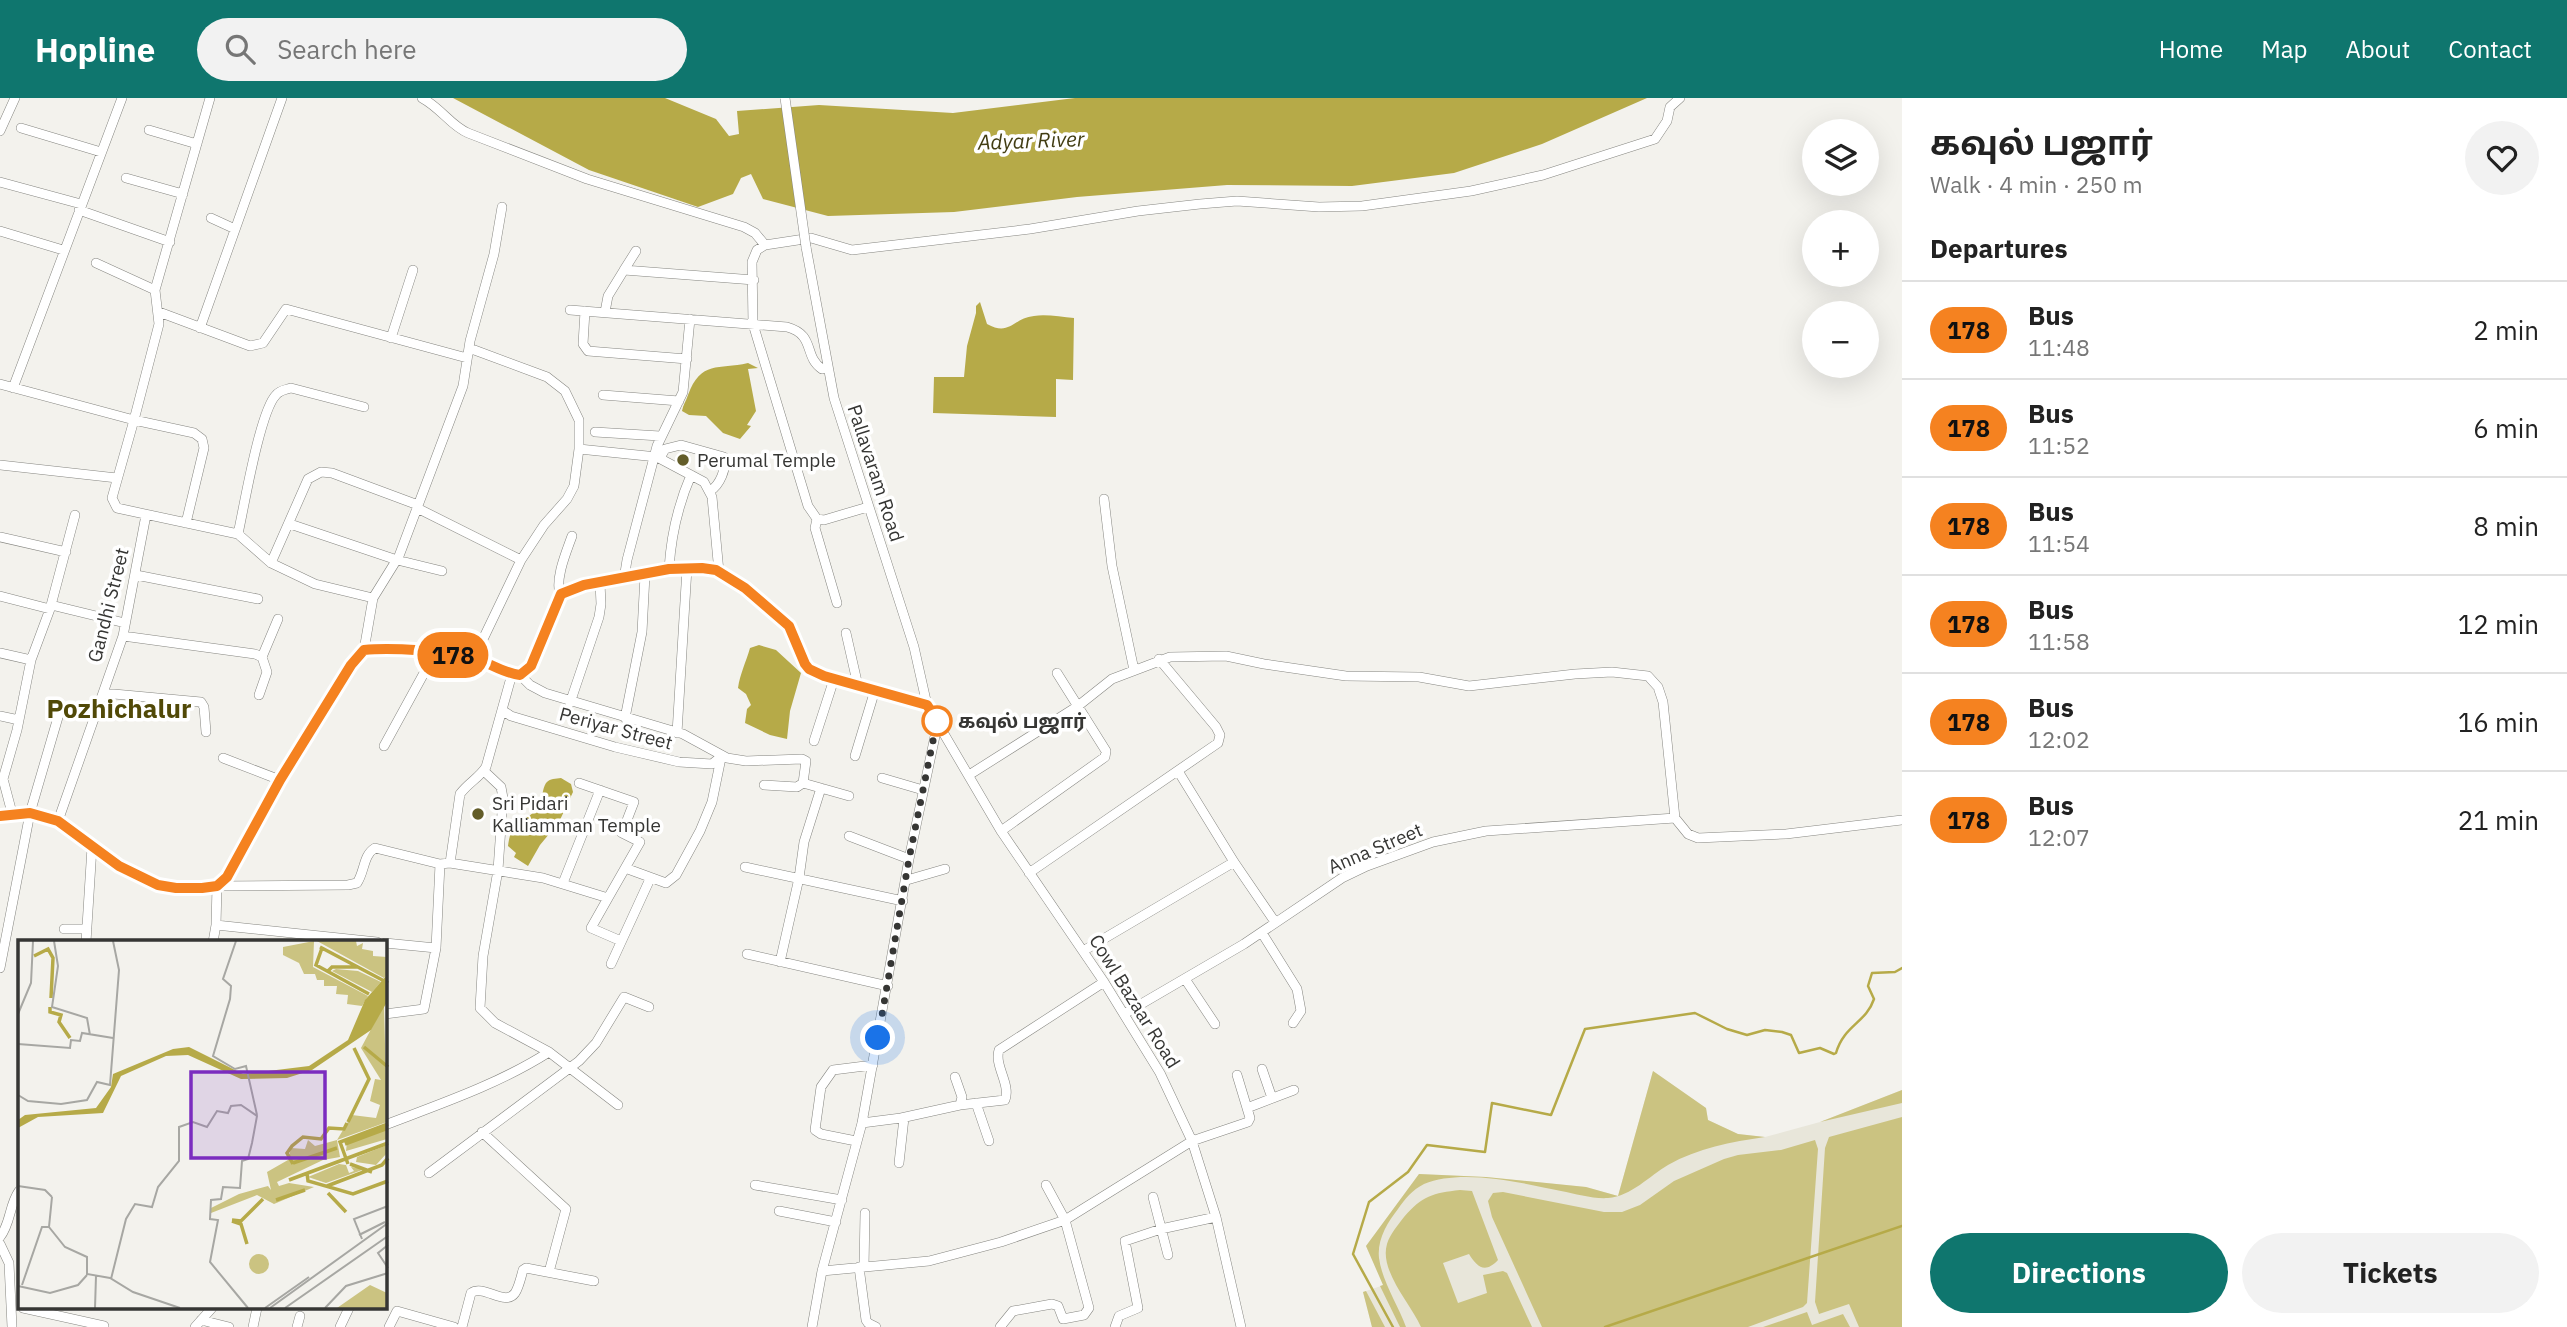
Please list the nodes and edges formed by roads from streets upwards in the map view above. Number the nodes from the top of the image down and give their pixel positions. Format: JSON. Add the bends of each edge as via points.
{"nodes":[{"id":1,"x":15,"y":98,"type":"edge"},
{"id":2,"x":122,"y":98,"type":"edge"},
{"id":3,"x":210,"y":98,"type":"edge"},
{"id":4,"x":282,"y":98,"type":"edge"},
{"id":5,"x":422,"y":98,"type":"edge"},
{"id":6,"x":785,"y":98,"type":"edge"},
{"id":7,"x":1680,"y":98,"type":"edge"},
{"id":8,"x":21,"y":128,"type":"dead end"},
{"id":9,"x":149,"y":130,"type":"dead end"},
{"id":10,"x":0,"y":131,"type":"edge"},
{"id":11,"x":197,"y":144,"type":"junction"},
{"id":12,"x":102,"y":152,"type":"junction"},
{"id":13,"x":126,"y":178,"type":"dead end"},
{"id":14,"x":0,"y":182,"type":"edge"},
{"id":15,"x":183,"y":194,"type":"junction"},
{"id":16,"x":80,"y":207,"type":"junction"},
{"id":17,"x":502,"y":207,"type":"dead end"},
{"id":18,"x":211,"y":218,"type":"dead end"},
{"id":19,"x":236,"y":229,"type":"junction"},
{"id":20,"x":0,"y":231,"type":"edge"},
{"id":21,"x":170,"y":242,"type":"junction"},
{"id":22,"x":765,"y":245,"type":"junction"},
{"id":23,"x":63,"y":250,"type":"junction"},
{"id":24,"x":636,"y":251,"type":"dead end"},
{"id":25,"x":96,"y":263,"type":"dead end"},
{"id":26,"x":413,"y":270,"type":"dead end"},
{"id":27,"x":624,"y":270,"type":"junction"},
{"id":28,"x":754,"y":280,"type":"junction"},
{"id":29,"x":155,"y":290,"type":"junction"},
{"id":30,"x":570,"y":310,"type":"dead end"},
{"id":31,"x":585,"y":311,"type":"junction"},
{"id":32,"x":605,"y":312,"type":"junction"},
{"id":33,"x":159,"y":313,"type":"junction"},
{"id":34,"x":690,"y":319,"type":"junction"},
{"id":35,"x":753,"y":324,"type":"junction"},
{"id":36,"x":200,"y":328,"type":"junction"},
{"id":37,"x":391,"y":338,"type":"junction"},
{"id":38,"x":469,"y":348,"type":"junction"},
{"id":39,"x":467,"y":358,"type":"junction"},
{"id":40,"x":687,"y":359,"type":"junction"},
{"id":41,"x":827,"y":368,"type":"junction"},
{"id":42,"x":0,"y":384,"type":"edge"},
{"id":43,"x":13,"y":388,"type":"junction"},
{"id":44,"x":603,"y":395,"type":"dead end"},
{"id":45,"x":679,"y":401,"type":"junction"},
{"id":46,"x":364,"y":407,"type":"dead end"},
{"id":47,"x":134,"y":420,"type":"junction"},
{"id":48,"x":594,"y":432,"type":"dead end"},
{"id":49,"x":660,"y":436,"type":"junction"},
{"id":50,"x":579,"y":449,"type":"junction"},
{"id":51,"x":657,"y":457,"type":"junction"},
{"id":52,"x":0,"y":465,"type":"edge"},
{"id":53,"x":691,"y":474,"type":"junction"},
{"id":54,"x":117,"y":478,"type":"junction"},
{"id":55,"x":710,"y":491,"type":"junction"},
{"id":56,"x":1104,"y":499,"type":"dead end"},
{"id":57,"x":418,"y":507,"type":"junction"},
{"id":58,"x":868,"y":507,"type":"junction"},
{"id":59,"x":75,"y":515,"type":"dead end"},
{"id":60,"x":146,"y":515,"type":"junction"},
{"id":61,"x":817,"y":519,"type":"junction"},
{"id":62,"x":186,"y":523,"type":"junction"},
{"id":63,"x":290,"y":524,"type":"junction"},
{"id":64,"x":238,"y":534,"type":"junction"},
{"id":65,"x":572,"y":536,"type":"dead end"},
{"id":66,"x":0,"y":537,"type":"edge"},
{"id":67,"x":65,"y":552,"type":"junction"},
{"id":68,"x":397,"y":560,"type":"junction"},
{"id":69,"x":521,"y":560,"type":"junction"},
{"id":70,"x":271,"y":563,"type":"junction"},
{"id":71,"x":687,"y":568,"type":"junction"},
{"id":72,"x":669,"y":569,"type":"junction"},
{"id":73,"x":442,"y":571,"type":"dead end"},
{"id":74,"x":719,"y":572,"type":"junction"},
{"id":75,"x":136,"y":575,"type":"junction"},
{"id":76,"x":645,"y":575,"type":"junction"},
{"id":77,"x":624,"y":579,"type":"junction"},
{"id":78,"x":600,"y":583,"type":"junction"},
{"id":79,"x":560,"y":595,"type":"junction"},
{"id":80,"x":0,"y":596,"type":"edge"},
{"id":81,"x":373,"y":598,"type":"junction"},
{"id":82,"x":258,"y":599,"type":"dead end"},
{"id":83,"x":838,"y":603,"type":"dead end"},
{"id":84,"x":51,"y":607,"type":"junction"},
{"id":85,"x":278,"y":620,"type":"dead end"},
{"id":86,"x":125,"y":623,"type":"junction"},
{"id":87,"x":846,"y":633,"type":"dead end"},
{"id":88,"x":123,"y":636,"type":"junction"},
{"id":89,"x":364,"y":650,"type":"junction"},
{"id":90,"x":0,"y":653,"type":"edge"},
{"id":91,"x":435,"y":653,"type":"junction"},
{"id":92,"x":262,"y":657,"type":"junction"},
{"id":93,"x":474,"y":658,"type":"junction"},
{"id":94,"x":1158,"y":659,"type":"junction"},
{"id":95,"x":31,"y":660,"type":"junction"},
{"id":96,"x":1134,"y":670,"type":"junction"},
{"id":97,"x":1057,"y":673,"type":"dead end"},
{"id":98,"x":516,"y":675,"type":"junction"},
{"id":99,"x":834,"y":679,"type":"junction"},
{"id":100,"x":858,"y":686,"type":"junction"},
{"id":101,"x":875,"y":690,"type":"junction"},
{"id":102,"x":103,"y":693,"type":"junction"},
{"id":103,"x":260,"y":695,"type":"dead end"},
{"id":104,"x":570,"y":703,"type":"junction"},
{"id":105,"x":927,"y":705,"type":"junction"},
{"id":106,"x":1078,"y":706,"type":"junction"},
{"id":107,"x":61,"y":708,"type":"dead end"},
{"id":108,"x":502,"y":710,"type":"junction"},
{"id":109,"x":0,"y":716,"type":"edge"},
{"id":110,"x":625,"y":718,"type":"junction"},
{"id":111,"x":19,"y":720,"type":"junction"},
{"id":112,"x":938,"y":722,"type":"junction"},
{"id":113,"x":206,"y":732,"type":"dead end"},
{"id":114,"x":677,"y":733,"type":"junction"},
{"id":115,"x":814,"y":741,"type":"dead end"},
{"id":116,"x":384,"y":746,"type":"dead end"},
{"id":117,"x":722,"y":756,"type":"junction"},
{"id":118,"x":855,"y":756,"type":"dead end"},
{"id":119,"x":223,"y":758,"type":"dead end"},
{"id":120,"x":484,"y":771,"type":"junction"},
{"id":121,"x":1178,"y":771,"type":"junction"},
{"id":122,"x":969,"y":775,"type":"junction"},
{"id":123,"x":1,"y":778,"type":"edge"},
{"id":124,"x":882,"y":778,"type":"dead end"},
{"id":125,"x":280,"y":780,"type":"junction"},
{"id":126,"x":579,"y":783,"type":"dead end"},
{"id":127,"x":803,"y":783,"type":"junction"},
{"id":128,"x":764,"y":785,"type":"dead end"},
{"id":129,"x":821,"y":788,"type":"junction"},
{"id":130,"x":600,"y":790,"type":"junction"},
{"id":131,"x":923,"y":790,"type":"junction"},
{"id":132,"x":849,"y":796,"type":"dead end"},
{"id":133,"x":12,"y":813,"type":"junction"},
{"id":134,"x":30,"y":813,"type":"junction"},
{"id":135,"x":0,"y":816,"type":"edge"},
{"id":136,"x":1675,"y":818,"type":"junction"},
{"id":137,"x":1902,"y":820,"type":"edge"},
{"id":138,"x":58,"y":821,"type":"junction"},
{"id":139,"x":1001,"y":831,"type":"junction"},
{"id":140,"x":849,"y":836,"type":"dead end"},
{"id":141,"x":92,"y":847,"type":"junction"},
{"id":142,"x":909,"y":859,"type":"junction"},
{"id":143,"x":1234,"y":862,"type":"junction"},
{"id":144,"x":445,"y":864,"type":"junction"},
{"id":145,"x":745,"y":867,"type":"dead end"},
{"id":146,"x":625,"y":868,"type":"junction"},
{"id":147,"x":945,"y":869,"type":"dead end"},
{"id":148,"x":498,"y":870,"type":"junction"},
{"id":149,"x":1029,"y":873,"type":"junction"},
{"id":150,"x":799,"y":878,"type":"junction"},
{"id":151,"x":650,"y":879,"type":"junction"},
{"id":152,"x":907,"y":880,"type":"junction"},
{"id":153,"x":563,"y":883,"type":"junction"},
{"id":154,"x":217,"y":886,"type":"junction"},
{"id":155,"x":608,"y":898,"type":"junction"},
{"id":156,"x":903,"y":901,"type":"junction"},
{"id":157,"x":1275,"y":922,"type":"junction"},
{"id":158,"x":216,"y":925,"type":"junction"},
{"id":159,"x":64,"y":929,"type":"dead end"},
{"id":160,"x":87,"y":929,"type":"junction"},
{"id":161,"x":1262,"y":933,"type":"junction"},
{"id":162,"x":86,"y":940,"type":"edge"},
{"id":163,"x":214,"y":940,"type":"edge"},
{"id":164,"x":358,"y":940,"type":"edge"},
{"id":165,"x":621,"y":941,"type":"junction"},
{"id":166,"x":387,"y":943,"type":"edge"},
{"id":167,"x":436,"y":948,"type":"junction"},
{"id":168,"x":1083,"y":951,"type":"junction"},
{"id":169,"x":747,"y":954,"type":"dead end"},
{"id":170,"x":0,"y":961,"type":"edge"},
{"id":171,"x":780,"y":962,"type":"junction"},
{"id":172,"x":611,"y":964,"type":"dead end"},
{"id":173,"x":1185,"y":979,"type":"junction"},
{"id":174,"x":1104,"y":982,"type":"junction"},
{"id":175,"x":888,"y":986,"type":"junction"},
{"id":176,"x":649,"y":1007,"type":"dead end"},
{"id":177,"x":387,"y":1014,"type":"edge"},
{"id":178,"x":1124,"y":1014,"type":"junction"},
{"id":179,"x":1293,"y":1023,"type":"dead end"},
{"id":180,"x":1215,"y":1024,"type":"dead end"},
{"id":181,"x":549,"y":1052,"type":"junction"},
{"id":182,"x":873,"y":1065,"type":"junction"},
{"id":183,"x":567,"y":1068,"type":"junction"},
{"id":184,"x":1262,"y":1069,"type":"dead end"},
{"id":185,"x":1237,"y":1075,"type":"dead end"},
{"id":186,"x":955,"y":1077,"type":"dead end"},
{"id":187,"x":1294,"y":1090,"type":"dead end"},
{"id":188,"x":1272,"y":1098,"type":"junction"},
{"id":189,"x":976,"y":1103,"type":"junction"},
{"id":190,"x":618,"y":1105,"type":"dead end"},
{"id":191,"x":960,"y":1105,"type":"junction"},
{"id":192,"x":1247,"y":1108,"type":"junction"},
{"id":193,"x":904,"y":1118,"type":"junction"},
{"id":194,"x":862,"y":1123,"type":"junction"},
{"id":195,"x":387,"y":1124,"type":"edge"},
{"id":196,"x":482,"y":1132,"type":"junction"},
{"id":197,"x":856,"y":1141,"type":"junction"},
{"id":198,"x":989,"y":1141,"type":"dead end"},
{"id":199,"x":1192,"y":1141,"type":"junction"},
{"id":200,"x":899,"y":1163,"type":"dead end"},
{"id":201,"x":429,"y":1173,"type":"dead end"},
{"id":202,"x":755,"y":1185,"type":"dead end"},
{"id":203,"x":1046,"y":1185,"type":"dead end"},
{"id":204,"x":18,"y":1193,"type":"edge"},
{"id":205,"x":1153,"y":1196,"type":"dead end"},
{"id":206,"x":842,"y":1200,"type":"junction"},
{"id":207,"x":779,"y":1211,"type":"dead end"},
{"id":208,"x":865,"y":1213,"type":"dead end"},
{"id":209,"x":1216,"y":1217,"type":"junction"},
{"id":210,"x":1065,"y":1220,"type":"junction"},
{"id":211,"x":836,"y":1222,"type":"junction"},
{"id":212,"x":1161,"y":1228,"type":"junction"},
{"id":213,"x":0,"y":1237,"type":"edge"},
{"id":214,"x":0,"y":1244,"type":"edge"},
{"id":215,"x":1168,"y":1255,"type":"dead end"},
{"id":216,"x":861,"y":1267,"type":"junction"},
{"id":217,"x":822,"y":1271,"type":"junction"},
{"id":218,"x":549,"y":1272,"type":"junction"},
{"id":219,"x":594,"y":1281,"type":"dead end"},
{"id":220,"x":17,"y":1307,"type":"edge"},
{"id":221,"x":31,"y":1310,"type":"edge"},
{"id":222,"x":210,"y":1310,"type":"edge"},
{"id":223,"x":348,"y":1310,"type":"edge"},
{"id":224,"x":300,"y":1316,"type":"dead end"},
{"id":225,"x":0,"y":1321,"type":"edge"},
{"id":226,"x":1065,"y":1323,"type":"edge"},
{"id":227,"x":12,"y":1324,"type":"edge"},
{"id":228,"x":198,"y":1324,"type":"edge"},
{"id":229,"x":104,"y":1326,"type":"edge"},
{"id":230,"x":229,"y":1327,"type":"edge"},
{"id":231,"x":297,"y":1327,"type":"edge"},
{"id":232,"x":340,"y":1327,"type":"edge"},
{"id":233,"x":389,"y":1327,"type":"edge"},
{"id":234,"x":454,"y":1327,"type":"edge"},
{"id":235,"x":462,"y":1327,"type":"edge"},
{"id":236,"x":812,"y":1327,"type":"edge"},
{"id":237,"x":876,"y":1327,"type":"edge"},
{"id":238,"x":1000,"y":1327,"type":"edge"},
{"id":239,"x":1115,"y":1327,"type":"edge"},
{"id":240,"x":1241,"y":1327,"type":"edge"}],
"edges":[{"from":1,"to":10,"type":"street"},
{"from":2,"to":12,"type":"street"},
{"from":3,"to":11,"type":"street"},
{"from":4,"to":19,"type":"street"},
{"from":5,"to":22,"type":"street","via":[[437,106],[460,130],[600,184],[744,227]]},
{"from":6,"to":41,"type":"street","name":"Pallavaram Road","bridge":true},
{"from":7,"to":22,"type":"street","via":[[1670,107],[1655,139],[1543,175],[1471,191],[1362,206],[1200,204],[852,250],[817,238]]},
{"from":8,"to":12,"type":"street"},
{"from":9,"to":11,"type":"street"},
{"from":11,"to":15,"type":"street"},
{"from":12,"to":16,"type":"street"},
{"from":13,"to":15,"type":"street"},
{"from":14,"to":16,"type":"street"},
{"from":15,"to":21,"type":"street"},
{"from":16,"to":21,"type":"street"},
{"from":16,"to":23,"type":"street"},
{"from":17,"to":38,"type":"street"},
{"from":18,"to":19,"type":"street"},
{"from":19,"to":36,"type":"street"},
{"from":20,"to":23,"type":"street"},
{"from":21,"to":29,"type":"street"},
{"from":22,"to":28,"type":"street","via":[[754,256]]},
{"from":23,"to":43,"type":"street"},
{"from":24,"to":27,"type":"street"},
{"from":25,"to":29,"type":"street"},
{"from":26,"to":37,"type":"street"},
{"from":27,"to":28,"type":"street"},
{"from":27,"to":32,"type":"street","via":[[608,296]]},
{"from":28,"to":35,"type":"street"},
{"from":29,"to":33,"type":"street"},
{"from":30,"to":31,"type":"street"},
{"from":31,"to":32,"type":"street"},
{"from":31,"to":40,"type":"street","via":[[583,344],[588,351]]},
{"from":32,"to":34,"type":"street"},
{"from":33,"to":36,"type":"street"},
{"from":33,"to":47,"type":"street"},
{"from":34,"to":35,"type":"street"},
{"from":34,"to":40,"type":"street"},
{"from":35,"to":41,"type":"street","via":[[799,330],[817,365]]},
{"from":35,"to":61,"type":"street","via":[[808,506]]},
{"from":36,"to":37,"type":"street","via":[[257,346],[286,309]]},
{"from":37,"to":39,"type":"street"},
{"from":38,"to":39,"type":"street"},
{"from":38,"to":50,"type":"street","via":[[547,377],[565,391],[579,420]]},
{"from":39,"to":57,"type":"street","via":[[463,386]]},
{"from":40,"to":45,"type":"street"},
{"from":41,"to":58,"type":"street","name":"Pallavaram Road"},
{"from":42,"to":43,"type":"street"},
{"from":43,"to":47,"type":"street"},
{"from":44,"to":45,"type":"street"},
{"from":45,"to":49,"type":"street"},
{"from":46,"to":64,"type":"street","via":[[291,388],[273,397],[263,422]]},
{"from":47,"to":54,"type":"street"},
{"from":47,"to":62,"type":"street","via":[[194,433],[202,439],[204,448]]},
{"from":48,"to":49,"type":"street"},
{"from":49,"to":51,"type":"street"},
{"from":50,"to":51,"type":"street"},
{"from":50,"to":69,"type":"street","via":[[574,486]]},
{"from":51,"to":53,"type":"street"},
{"from":51,"to":55,"type":"street","via":[[681,444],[724,457],[718,484]]},
{"from":51,"to":77,"type":"street"},
{"from":52,"to":54,"type":"street"},
{"from":53,"to":55,"type":"street"},
{"from":53,"to":72,"type":"street","via":[[673,533]]},
{"from":54,"to":60,"type":"street","via":[[113,504]]},
{"from":55,"to":74,"type":"street"},
{"from":56,"to":96,"type":"street","via":[[1112,566]]},
{"from":57,"to":63,"type":"street","via":[[321,472],[308,479]]},
{"from":57,"to":68,"type":"street"},
{"from":57,"to":69,"type":"street"},
{"from":58,"to":61,"type":"street"},
{"from":58,"to":105,"type":"street","name":"Pallavaram Road","via":[[914,647]]},
{"from":59,"to":67,"type":"street"},
{"from":60,"to":62,"type":"street"},
{"from":60,"to":75,"type":"street","name":"Gandhi Street"},
{"from":61,"to":83,"type":"street","via":[[815,528]]},
{"from":62,"to":64,"type":"street"},
{"from":63,"to":68,"type":"street"},
{"from":63,"to":70,"type":"street"},
{"from":64,"to":70,"type":"street"},
{"from":65,"to":79,"type":"street","via":[[558,587]]},
{"from":66,"to":67,"type":"street"},
{"from":67,"to":84,"type":"street"},
{"from":68,"to":73,"type":"street"},
{"from":68,"to":81,"type":"street"},
{"from":69,"to":93,"type":"street"},
{"from":70,"to":81,"type":"street","via":[[315,584]]},
{"from":71,"to":72,"type":"street"},
{"from":71,"to":74,"type":"street"},
{"from":71,"to":114,"type":"street"},
{"from":72,"to":76,"type":"street"},
{"from":74,"to":99,"type":"street","via":[[789,626],[809,669]]},
{"from":75,"to":82,"type":"street"},
{"from":75,"to":86,"type":"street","name":"Gandhi Street"},
{"from":76,"to":77,"type":"street"},
{"from":76,"to":110,"type":"street","via":[[642,632]]},
{"from":77,"to":78,"type":"street"},
{"from":78,"to":79,"type":"street"},
{"from":78,"to":104,"type":"street","via":[[599,617]]},
{"from":79,"to":98,"type":"street","via":[[531,666]]},
{"from":80,"to":84,"type":"street"},
{"from":81,"to":89,"type":"street"},
{"from":84,"to":86,"type":"street"},
{"from":84,"to":95,"type":"street"},
{"from":85,"to":92,"type":"street"},
{"from":86,"to":88,"type":"street","name":"Gandhi Street"},
{"from":87,"to":100,"type":"street"},
{"from":88,"to":92,"type":"street"},
{"from":88,"to":102,"type":"street","name":"Gandhi Street"},
{"from":89,"to":91,"type":"street"},
{"from":89,"to":125,"type":"street"},
{"from":90,"to":95,"type":"street"},
{"from":91,"to":93,"type":"street"},
{"from":91,"to":116,"type":"street"},
{"from":92,"to":103,"type":"street","via":[[267,672]]},
{"from":93,"to":98,"type":"street"},
{"from":94,"to":96,"type":"street"},
{"from":94,"to":121,"type":"street","via":[[1220,735],[1218,743]]},
{"from":94,"to":136,"type":"street","via":[[1226,656],[1346,676],[1419,677],[1469,686],[1575,674],[1648,676],[1663,702]]},
{"from":95,"to":111,"type":"street"},
{"from":96,"to":106,"type":"street","via":[[1112,679]]},
{"from":97,"to":106,"type":"street"},
{"from":98,"to":104,"type":"street"},
{"from":98,"to":108,"type":"street"},
{"from":99,"to":100,"type":"street"},
{"from":99,"to":115,"type":"street"},
{"from":100,"to":101,"type":"street"},
{"from":101,"to":105,"type":"street"},
{"from":101,"to":118,"type":"street"},
{"from":102,"to":113,"type":"street","via":[[201,702]]},
{"from":102,"to":138,"type":"street","name":"Gandhi Street"},
{"from":104,"to":110,"type":"street"},
{"from":105,"to":112,"type":"street","name":"Cowl Bazaar Road"},
{"from":106,"to":122,"type":"street"},
{"from":106,"to":139,"type":"street","via":[[1105,757]]},
{"from":107,"to":134,"type":"street"},
{"from":108,"to":117,"type":"street","name":"Periyar Street","via":[[606,745],[680,762],[712,764]]},
{"from":108,"to":120,"type":"street"},
{"from":109,"to":111,"type":"street"},
{"from":110,"to":114,"type":"street"},
{"from":111,"to":123,"type":"street"},
{"from":112,"to":122,"type":"street","name":"Cowl Bazaar Road"},
{"from":112,"to":131,"type":"street"},
{"from":114,"to":117,"type":"street"},
{"from":117,"to":127,"type":"street","via":[[747,761],[802,759],[806,761]]},
{"from":117,"to":151,"type":"street","via":[[712,802],[676,874],[666,883]]},
{"from":119,"to":125,"type":"street"},
{"from":120,"to":144,"type":"street","via":[[460,794]]},
{"from":120,"to":148,"type":"street","via":[[501,787],[503,798]]},
{"from":121,"to":143,"type":"street"},
{"from":121,"to":149,"type":"street"},
{"from":122,"to":139,"type":"street","name":"Cowl Bazaar Road"},
{"from":123,"to":133,"type":"street"},
{"from":124,"to":131,"type":"street"},
{"from":125,"to":154,"type":"street","via":[[227,877]]},
{"from":126,"to":130,"type":"street"},
{"from":127,"to":128,"type":"street","via":[[797,787]]},
{"from":127,"to":129,"type":"street"},
{"from":129,"to":132,"type":"street"},
{"from":129,"to":150,"type":"street","via":[[804,842]]},
{"from":130,"to":146,"type":"street","via":[[634,802],[622,833],[640,842]]},
{"from":130,"to":153,"type":"street"},
{"from":131,"to":142,"type":"street"},
{"from":133,"to":134,"type":"street"},
{"from":133,"to":135,"type":"street"},
{"from":134,"to":138,"type":"street"},
{"from":134,"to":170,"type":"street"},
{"from":136,"to":137,"type":"street","via":[[1688,834],[1698,838],[1786,834]]},
{"from":136,"to":157,"type":"street","name":"Anna Street","via":[[1486,831],[1433,842],[1342,878]]},
{"from":138,"to":141,"type":"street"},
{"from":139,"to":149,"type":"street","name":"Cowl Bazaar Road"},
{"from":140,"to":142,"type":"street"},
{"from":141,"to":154,"type":"street","via":[[158,885]]},
{"from":141,"to":160,"type":"street"},
{"from":142,"to":152,"type":"street"},
{"from":143,"to":157,"type":"street"},
{"from":143,"to":168,"type":"street"},
{"from":144,"to":148,"type":"street"},
{"from":144,"to":154,"type":"street","via":[[376,848],[367,855],[357,883]]},
{"from":144,"to":167,"type":"street"},
{"from":145,"to":150,"type":"street"},
{"from":146,"to":151,"type":"street"},
{"from":146,"to":155,"type":"street"},
{"from":147,"to":152,"type":"street"},
{"from":148,"to":153,"type":"street"},
{"from":148,"to":181,"type":"street","via":[[483,956],[480,1008],[495,1023]]},
{"from":149,"to":168,"type":"street","name":"Cowl Bazaar Road"},
{"from":150,"to":156,"type":"street"},
{"from":150,"to":171,"type":"street"},
{"from":151,"to":165,"type":"street"},
{"from":152,"to":156,"type":"street"},
{"from":153,"to":155,"type":"street"},
{"from":154,"to":158,"type":"street"},
{"from":155,"to":165,"type":"street","via":[[591,928]]},
{"from":156,"to":175,"type":"street"},
{"from":157,"to":161,"type":"street","name":"Anna Street"},
{"from":158,"to":163,"type":"street"},
{"from":158,"to":164,"type":"street"},
{"from":159,"to":160,"type":"street"},
{"from":160,"to":162,"type":"street"},
{"from":161,"to":173,"type":"street","name":"Anna Street"},
{"from":161,"to":179,"type":"street","via":[[1297,989],[1301,1010]]},
{"from":165,"to":172,"type":"street"},
{"from":166,"to":167,"type":"street"},
{"from":167,"to":177,"type":"street","via":[[424,1009]]},
{"from":168,"to":174,"type":"street","name":"Cowl Bazaar Road"},
{"from":169,"to":171,"type":"street"},
{"from":171,"to":175,"type":"street"},
{"from":173,"to":178,"type":"street","name":"Anna Street"},
{"from":173,"to":180,"type":"street"},
{"from":174,"to":178,"type":"street","name":"Cowl Bazaar Road"},
{"from":174,"to":189,"type":"street","via":[[999,1050],[1007,1097]]},
{"from":175,"to":182,"type":"street"},
{"from":176,"to":183,"type":"street","via":[[624,997],[596,1042]]},
{"from":178,"to":199,"type":"street","name":"Cowl Bazaar Road","via":[[1160,1073]]},
{"from":181,"to":183,"type":"street"},
{"from":181,"to":195,"type":"street"},
{"from":182,"to":194,"type":"street"},
{"from":182,"to":197,"type":"street","via":[[833,1070],[821,1087],[815,1129]]},
{"from":183,"to":190,"type":"street"},
{"from":183,"to":196,"type":"street"},
{"from":184,"to":188,"type":"street"},
{"from":185,"to":192,"type":"street"},
{"from":186,"to":191,"type":"street"},
{"from":187,"to":188,"type":"street"},
{"from":188,"to":192,"type":"street"},
{"from":189,"to":191,"type":"street"},
{"from":189,"to":198,"type":"street"},
{"from":191,"to":193,"type":"street"},
{"from":192,"to":199,"type":"street","via":[[1248,1122]]},
{"from":193,"to":194,"type":"street"},
{"from":193,"to":200,"type":"street"},
{"from":194,"to":197,"type":"street"},
{"from":196,"to":201,"type":"street"},
{"from":196,"to":218,"type":"street","via":[[566,1209]]},
{"from":197,"to":206,"type":"street"},
{"from":199,"to":209,"type":"street","name":"Cowl Bazaar Road"},
{"from":199,"to":210,"type":"street"},
{"from":202,"to":206,"type":"street"},
{"from":203,"to":210,"type":"street"},
{"from":204,"to":213,"type":"street"},
{"from":205,"to":212,"type":"street"},
{"from":206,"to":211,"type":"street"},
{"from":207,"to":211,"type":"street"},
{"from":208,"to":216,"type":"street"},
{"from":209,"to":212,"type":"street"},
{"from":209,"to":240,"type":"street","name":"Cowl Bazaar Road"},
{"from":210,"to":216,"type":"street","via":[[929,1261]]},
{"from":210,"to":226,"type":"street","via":[[1089,1308]]},
{"from":211,"to":217,"type":"street"},
{"from":212,"to":215,"type":"street"},
{"from":212,"to":239,"type":"street","via":[[1125,1241],[1138,1308],[1119,1316]]},
{"from":214,"to":220,"type":"street"},
{"from":216,"to":217,"type":"street"},
{"from":216,"to":237,"type":"street","via":[[866,1320]]},
{"from":217,"to":236,"type":"street"},
{"from":218,"to":219,"type":"street"},
{"from":218,"to":235,"type":"street","via":[[523,1270],[509,1297],[474,1290]]},
{"from":220,"to":227,"type":"street"},
{"from":221,"to":229,"type":"street"},
{"from":222,"to":228,"type":"street"},
{"from":223,"to":232,"type":"street"},
{"from":224,"to":231,"type":"street"},
{"from":225,"to":227,"type":"street"},
{"from":226,"to":238,"type":"street","via":[[1058,1306],[1052,1304],[1013,1311]]},
{"from":228,"to":230,"type":"street"},
{"from":233,"to":234,"type":"street","via":[[397,1311]]}]}
